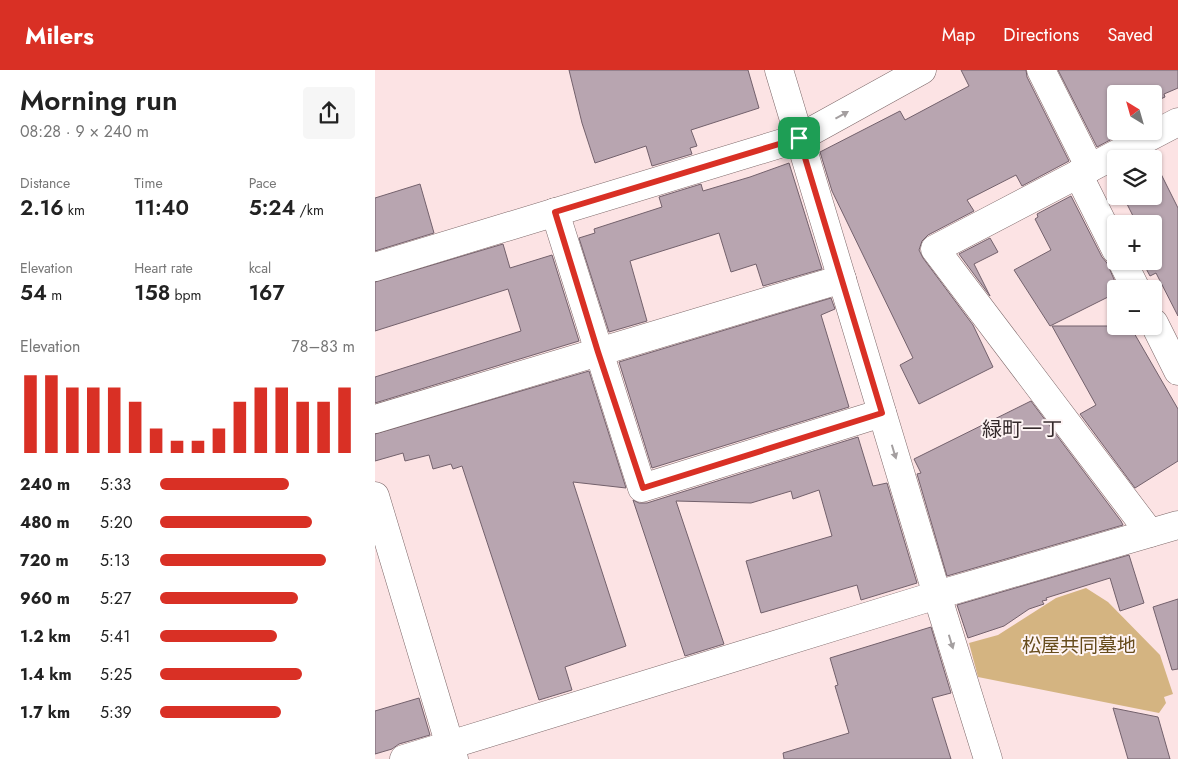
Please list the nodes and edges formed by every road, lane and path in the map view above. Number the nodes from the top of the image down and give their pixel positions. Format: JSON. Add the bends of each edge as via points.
{"nodes":[{"id":1,"x":779,"y":70,"type":"edge"},
{"id":2,"x":923,"y":70,"type":"edge"},
{"id":3,"x":1041,"y":70,"type":"edge"},
{"id":4,"x":1178,"y":122,"type":"edge"},
{"id":5,"x":799,"y":138,"type":"junction"},
{"id":6,"x":1084,"y":171,"type":"junction"},
{"id":7,"x":555,"y":212,"type":"junction"},
{"id":8,"x":1107,"y":228,"type":"edge"},
{"id":9,"x":375,"y":267,"type":"edge"},
{"id":10,"x":842,"y":279,"type":"junction"},
{"id":11,"x":1160,"y":335,"type":"edge"},
{"id":12,"x":598,"y":352,"type":"junction"},
{"id":13,"x":1178,"y":371,"type":"edge"},
{"id":14,"x":882,"y":413,"type":"junction"},
{"id":15,"x":375,"y":419,"type":"edge"},
{"id":16,"x":375,"y":496,"type":"edge"},
{"id":17,"x":1178,"y":525,"type":"edge"},
{"id":18,"x":1150,"y":533,"type":"junction"},
{"id":19,"x":937,"y":595,"type":"junction"},
{"id":20,"x":452,"y":752,"type":"edge"},
{"id":21,"x":404,"y":759,"type":"edge"},
{"id":22,"x":988,"y":759,"type":"edge"}],
"edges":[{"from":1,"to":5,"type":"street"},
{"from":5,"to":2,"type":"street","one_way":true},
{"from":3,"to":6,"type":"street"},
{"from":4,"to":6,"type":"street"},
{"from":5,"to":7,"type":"street"},
{"from":5,"to":10,"type":"street"},
{"from":6,"to":8,"type":"street"},
{"from":6,"to":18,"type":"street","via":[[935,249]]},
{"from":7,"to":9,"type":"street"},
{"from":7,"to":12,"type":"street"},
{"from":10,"to":12,"type":"street"},
{"from":10,"to":14,"type":"street"},
{"from":11,"to":13,"type":"street"},
{"from":12,"to":14,"type":"street","via":[[643,488]]},
{"from":12,"to":15,"type":"street"},
{"from":14,"to":19,"type":"street","one_way":true},
{"from":16,"to":20,"type":"street"},
{"from":17,"to":18,"type":"street"},
{"from":18,"to":19,"type":"street"},
{"from":19,"to":20,"type":"street"},
{"from":19,"to":22,"type":"street","one_way":true},
{"from":20,"to":21,"type":"street"}]}
